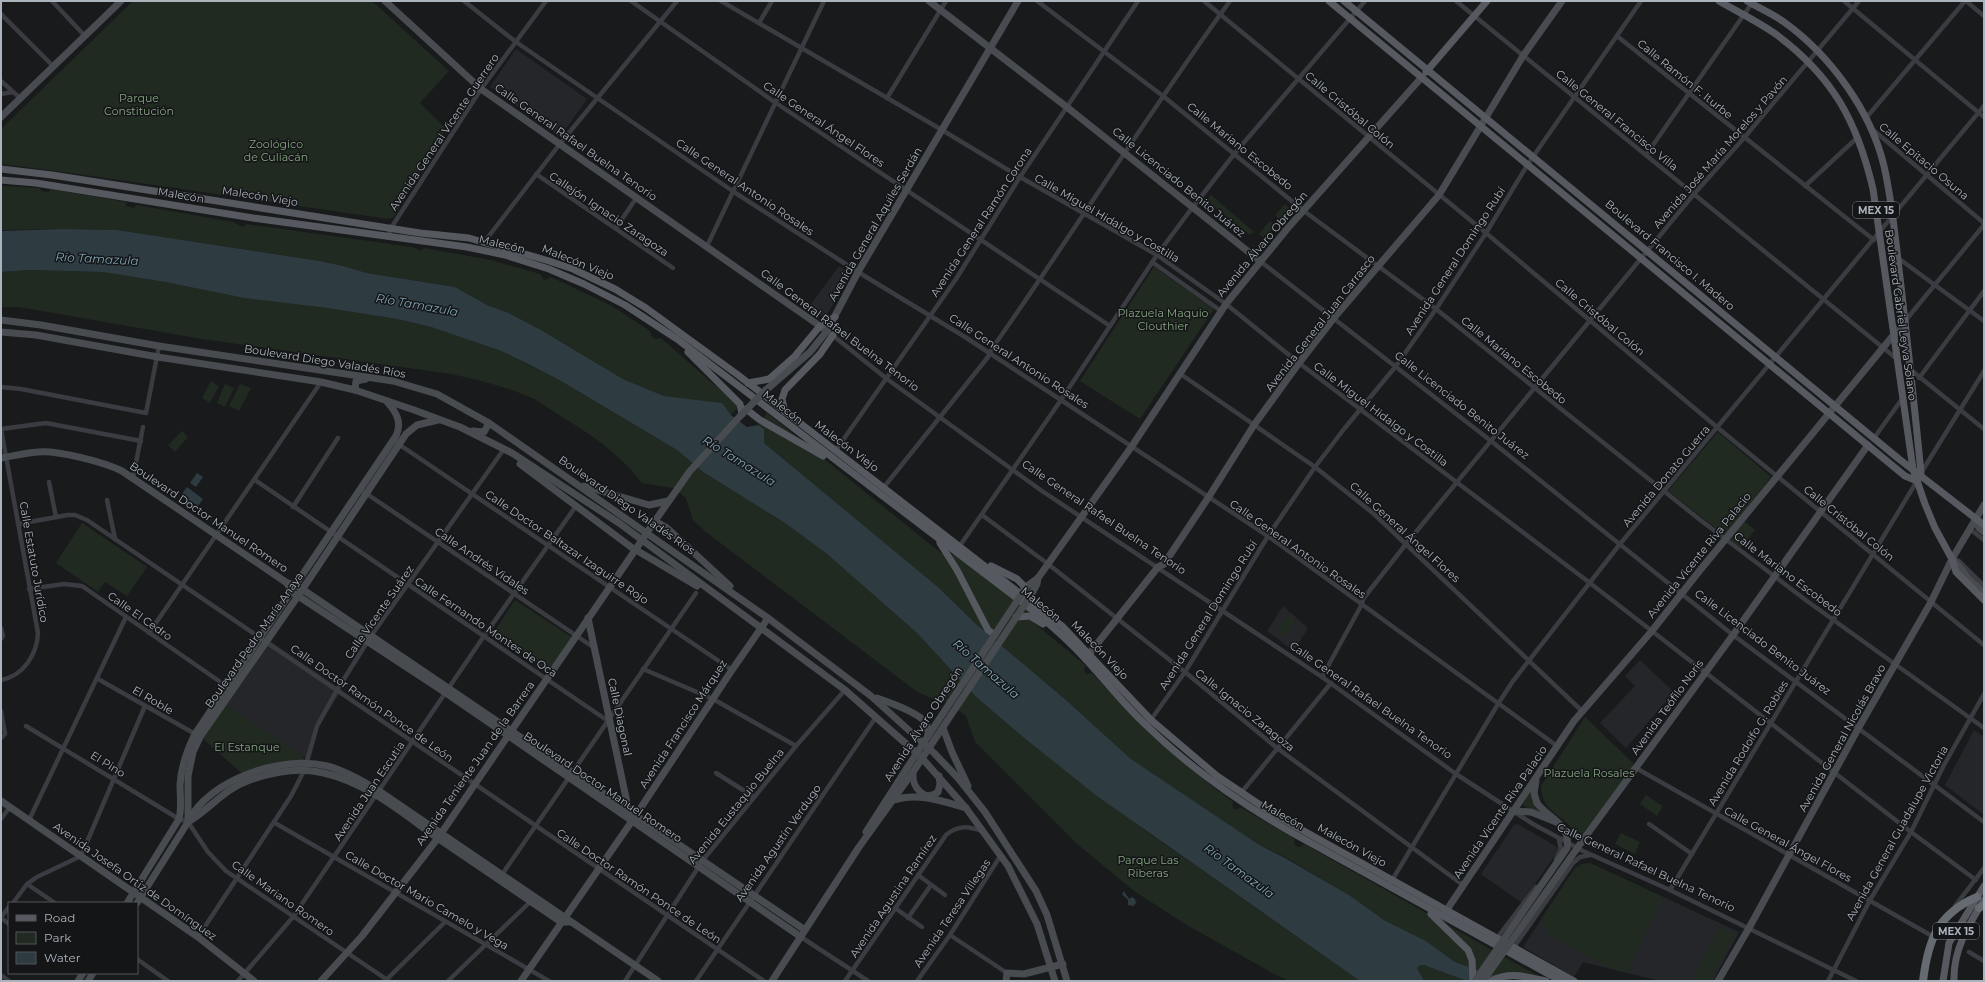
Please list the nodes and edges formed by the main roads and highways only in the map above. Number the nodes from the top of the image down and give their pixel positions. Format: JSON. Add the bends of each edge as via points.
{"nodes":[{"id":1,"x":385,"y":1,"type":"edge"},
{"id":2,"x":929,"y":1,"type":"edge"},
{"id":3,"x":1018,"y":1,"type":"edge"},
{"id":4,"x":1329,"y":1,"type":"edge"},
{"id":5,"x":1344,"y":1,"type":"edge"},
{"id":6,"x":1487,"y":1,"type":"edge"},
{"id":7,"x":1562,"y":1,"type":"edge"},
{"id":8,"x":1719,"y":1,"type":"edge"},
{"id":9,"x":117,"y":2,"type":"edge"},
{"id":10,"x":1751,"y":2,"type":"edge"},
{"id":11,"x":990,"y":48,"type":"junction"},
{"id":12,"x":1428,"y":69,"type":"junction"},
{"id":13,"x":1422,"y":77,"type":"junction"},
{"id":14,"x":1486,"y":116,"type":"junction"},
{"id":15,"x":1,"y":117,"type":"edge"},
{"id":16,"x":1480,"y":125,"type":"junction"},
{"id":17,"x":1,"y":170,"type":"edge"},
{"id":18,"x":1,"y":180,"type":"edge"},
{"id":19,"x":485,"y":242,"type":"junction"},
{"id":20,"x":467,"y":247,"type":"junction"},
{"id":21,"x":1260,"y":261,"type":"junction"},
{"id":22,"x":835,"y":317,"type":"junction"},
{"id":23,"x":1,"y":320,"type":"edge"},
{"id":24,"x":1905,"y":321,"type":"junction"},
{"id":25,"x":820,"y":326,"type":"junction"},
{"id":26,"x":1,"y":332,"type":"edge"},
{"id":27,"x":830,"y":333,"type":"junction"},
{"id":28,"x":1893,"y":335,"type":"junction"},
{"id":29,"x":680,"y":341,"type":"junction"},
{"id":30,"x":372,"y":378,"type":"junction"},
{"id":31,"x":748,"y":383,"type":"junction"},
{"id":32,"x":356,"y":390,"type":"junction"},
{"id":33,"x":388,"y":403,"type":"junction"},
{"id":34,"x":1835,"y":406,"type":"junction"},
{"id":35,"x":744,"y":412,"type":"junction"},
{"id":36,"x":785,"y":412,"type":"junction"},
{"id":37,"x":1829,"y":412,"type":"junction"},
{"id":38,"x":439,"y":420,"type":"junction"},
{"id":39,"x":489,"y":423,"type":"junction"},
{"id":40,"x":460,"y":427,"type":"junction"},
{"id":41,"x":396,"y":442,"type":"junction"},
{"id":42,"x":1868,"y":445,"type":"junction"},
{"id":43,"x":512,"y":453,"type":"junction"},
{"id":44,"x":4,"y":457,"type":"edge"},
{"id":45,"x":840,"y":464,"type":"junction"},
{"id":46,"x":1913,"y":469,"type":"junction"},
{"id":47,"x":1919,"y":476,"type":"junction"},
{"id":48,"x":577,"y":484,"type":"junction"},
{"id":49,"x":669,"y":500,"type":"junction"},
{"id":50,"x":1984,"y":505,"type":"edge"},
{"id":51,"x":1975,"y":520,"type":"junction"},
{"id":52,"x":653,"y":524,"type":"junction"},
{"id":53,"x":1984,"y":525,"type":"edge"},
{"id":54,"x":1984,"y":532,"type":"edge"},
{"id":55,"x":935,"y":537,"type":"junction"},
{"id":56,"x":637,"y":548,"type":"junction"},
{"id":57,"x":957,"y":549,"type":"junction"},
{"id":58,"x":1952,"y":559,"type":"junction"},
{"id":59,"x":980,"y":561,"type":"junction"},
{"id":60,"x":1038,"y":578,"type":"junction"},
{"id":61,"x":287,"y":583,"type":"junction"},
{"id":62,"x":299,"y":587,"type":"junction"},
{"id":63,"x":1023,"y":591,"type":"junction"},
{"id":64,"x":1984,"y":593,"type":"edge"},
{"id":65,"x":295,"y":594,"type":"junction"},
{"id":66,"x":736,"y":595,"type":"junction"},
{"id":67,"x":1984,"y":600,"type":"edge"},
{"id":68,"x":733,"y":607,"type":"junction"},
{"id":69,"x":588,"y":618,"type":"junction"},
{"id":70,"x":768,"y":618,"type":"junction"},
{"id":71,"x":1016,"y":618,"type":"junction"},
{"id":72,"x":761,"y":628,"type":"junction"},
{"id":73,"x":995,"y":635,"type":"junction"},
{"id":74,"x":370,"y":639,"type":"junction"},
{"id":75,"x":1065,"y":639,"type":"junction"},
{"id":76,"x":1089,"y":654,"type":"junction"},
{"id":77,"x":871,"y":696,"type":"junction"},
{"id":78,"x":1148,"y":723,"type":"junction"},
{"id":79,"x":943,"y":728,"type":"junction"},
{"id":80,"x":510,"y":733,"type":"junction"},
{"id":81,"x":197,"y":736,"type":"junction"},
{"id":82,"x":928,"y":736,"type":"junction"},
{"id":83,"x":910,"y":770,"type":"junction"},
{"id":84,"x":1541,"y":770,"type":"junction"},
{"id":85,"x":572,"y":775,"type":"junction"},
{"id":86,"x":939,"y":776,"type":"junction"},
{"id":87,"x":972,"y":795,"type":"junction"},
{"id":88,"x":894,"y":800,"type":"junction"},
{"id":89,"x":1,"y":801,"type":"edge"},
{"id":90,"x":966,"y":808,"type":"junction"},
{"id":91,"x":628,"y":810,"type":"junction"},
{"id":92,"x":1513,"y":811,"type":"junction"},
{"id":93,"x":634,"y":818,"type":"junction"},
{"id":94,"x":188,"y":822,"type":"junction"},
{"id":95,"x":1560,"y":823,"type":"junction"},
{"id":96,"x":440,"y":836,"type":"junction"},
{"id":97,"x":859,"y":847,"type":"junction"},
{"id":98,"x":1391,"y":883,"type":"junction"},
{"id":99,"x":1984,"y":886,"type":"edge"},
{"id":100,"x":134,"y":892,"type":"junction"},
{"id":101,"x":751,"y":898,"type":"junction"},
{"id":102,"x":1981,"y":899,"type":"edge"},
{"id":103,"x":139,"y":900,"type":"edge"},
{"id":104,"x":128,"y":902,"type":"edge"},
{"id":105,"x":1420,"y":904,"type":"junction"},
{"id":106,"x":1982,"y":906,"type":"edge"},
{"id":107,"x":1446,"y":911,"type":"junction"},
{"id":108,"x":565,"y":920,"type":"junction"},
{"id":109,"x":805,"y":930,"type":"junction"},
{"id":110,"x":801,"y":937,"type":"junction"},
{"id":111,"x":1063,"y":964,"type":"junction"},
{"id":112,"x":1052,"y":967,"type":"junction"},
{"id":113,"x":1010,"y":978,"type":"edge"},
{"id":114,"x":254,"y":981,"type":"edge"},
{"id":115,"x":321,"y":981,"type":"edge"},
{"id":116,"x":521,"y":981,"type":"edge"},
{"id":117,"x":658,"y":981,"type":"edge"},
{"id":118,"x":772,"y":981,"type":"edge"},
{"id":119,"x":1055,"y":981,"type":"edge"},
{"id":120,"x":1067,"y":981,"type":"edge"},
{"id":121,"x":1474,"y":981,"type":"edge"},
{"id":122,"x":1483,"y":981,"type":"edge"},
{"id":123,"x":1491,"y":981,"type":"edge"},
{"id":124,"x":1546,"y":981,"type":"edge"},
{"id":125,"x":1561,"y":981,"type":"edge"},
{"id":126,"x":1574,"y":981,"type":"edge"},
{"id":127,"x":1718,"y":981,"type":"edge"},
{"id":128,"x":1922,"y":981,"type":"edge"},
{"id":129,"x":1943,"y":981,"type":"edge"},
{"id":130,"x":1954,"y":981,"type":"edge"}],
"edges":[{"from":1,"to":25,"type":"main road","name":"Calle General Rafael Buelna Tenorio","via":[[481,89]]},
{"from":2,"to":11,"type":"main road","name":"Calle Licenciado Benito Juárez"},
{"from":3,"to":11,"type":"main road","name":"Avenida General Aquiles Serdán"},
{"from":4,"to":13,"type":"main road","name":"Boulevard Francisco I. Madero"},
{"from":5,"to":12,"type":"main road","name":"Boulevard Francisco I. Madero"},
{"from":6,"to":12,"type":"main road","name":"Avenida Álvaro Obregón"},
{"from":7,"to":14,"type":"main road","name":"Avenida General Juan Carrasco","via":[[1523,56]]},
{"from":8,"to":28,"type":"main road","name":"Boulevard Gabriel Leyva Solano","number":"MEX 15","via":[[1776,34],[1809,62],[1834,93],[1858,137],[1865,154],[1873,189]]},
{"from":9,"to":15,"type":"main road"},
{"from":10,"to":24,"type":"main road","name":"Boulevard Gabriel Leyva Solano","number":"MEX 15","via":[[1784,22],[1816,51],[1847,86],[1871,128],[1884,166]]},
{"from":11,"to":21,"type":"main road","name":"Calle Licenciado Benito Juárez"},
{"from":11,"to":22,"type":"main road","name":"Avenida General Aquiles Serdán","via":[[858,272]]},
{"from":12,"to":13,"type":"main road","name":"Avenida Álvaro Obregón"},
{"from":12,"to":14,"type":"main road","name":"Boulevard Francisco I. Madero"},
{"from":13,"to":16,"type":"main road","name":"Boulevard Francisco I. Madero"},
{"from":13,"to":21,"type":"main road","name":"Avenida Álvaro Obregón"},
{"from":14,"to":16,"type":"main road","name":"Avenida General Juan Carrasco"},
{"from":14,"to":34,"type":"main road","name":"Boulevard Francisco I. Madero"},
{"from":16,"to":37,"type":"main road","name":"Boulevard Francisco I. Madero"},
{"from":16,"to":76,"type":"main road","name":"Avenida General Juan Carrasco","via":[[1439,195],[1299,363],[1254,425],[1164,564],[1158,567]]},
{"from":17,"to":19,"type":"main road","name":"Malecón Viejo","via":[[52,175]]},
{"from":18,"to":20,"type":"main road","name":"Malecón","via":[[36,183],[190,208]]},
{"from":19,"to":20,"type":"main road"},
{"from":19,"to":31,"type":"main road","name":"Malecón Viejo","via":[[573,269],[615,289],[668,322]]},
{"from":20,"to":29,"type":"main road","name":"Malecón","via":[[528,262],[584,284],[625,305]]},
{"from":21,"to":60,"type":"main road","name":"Avenida Álvaro Obregón","via":[[1221,311],[1132,446]]},
{"from":22,"to":25,"type":"main road"},
{"from":22,"to":27,"type":"main road","name":"Avenida General Aquiles Serdán"},
{"from":23,"to":30,"type":"main road","name":"Boulevard Diego Valadés Ríos"},
{"from":24,"to":28,"type":"main road","name":"Avenida Vicente Riva Palacio"},
{"from":24,"to":47,"type":"main road","name":"Boulevard Gabriel Leyva Solano","number":"MEX 15"},
{"from":25,"to":27,"type":"main road","name":"Calle General Rafael Buelna Tenorio"},
{"from":25,"to":31,"type":"main road","via":[[808,342],[772,377],[761,382]]},
{"from":26,"to":32,"type":"main road","name":"Boulevard Diego Valadés Ríos","via":[[321,382]]},
{"from":27,"to":35,"type":"main road","name":"Avenida General Aquiles Serdán","bridge":true},
{"from":27,"to":36,"type":"main road","via":[[820,354],[784,390],[782,399]]},
{"from":28,"to":34,"type":"main road","name":"Avenida Vicente Riva Palacio"},
{"from":28,"to":46,"type":"main road","name":"Boulevard Gabriel Leyva Solano","number":"MEX 15"},
{"from":29,"to":35,"type":"main road","via":[[689,354],[740,404]]},
{"from":29,"to":45,"type":"main road","name":"Malecón"},
{"from":30,"to":32,"type":"main road","via":[[356,381]]},
{"from":30,"to":39,"type":"main road","name":"Boulevard Diego Valadés Ríos","via":[[410,385],[438,394]]},
{"from":31,"to":36,"type":"main road","name":"Malecón Viejo"},
{"from":32,"to":33,"type":"main road","name":"Boulevard Diego Valadés Ríos"},
{"from":33,"to":38,"type":"main road","name":"Boulevard Diego Valadés Ríos"},
{"from":33,"to":41,"type":"main road","name":"Boulevard Pedro María Anaya","via":[[399,420]]},
{"from":34,"to":37,"type":"main road","name":"Avenida Vicente Riva Palacio"},
{"from":34,"to":46,"type":"main road","name":"Boulevard Francisco I. Madero"},
{"from":35,"to":45,"type":"main road"},
{"from":35,"to":49,"type":"main road","name":"Avenida General Aquiles Serdán","via":[[690,471]]},
{"from":36,"to":57,"type":"main road","name":"Malecón Viejo","via":[[884,487]]},
{"from":37,"to":42,"type":"main road","name":"Boulevard Francisco I. Madero"},
{"from":37,"to":84,"type":"main road","name":"Avenida Vicente Riva Palacio","via":[[1651,632],[1582,711]]},
{"from":38,"to":40,"type":"main road","name":"Boulevard Diego Valadés Ríos"},
{"from":38,"to":41,"type":"main road","name":"Boulevard Pedro María Anaya","via":[[413,427]]},
{"from":39,"to":40,"type":"main road","via":[[483,433]]},
{"from":39,"to":48,"type":"main road","name":"Boulevard Diego Valadés Ríos"},
{"from":40,"to":43,"type":"main road","name":"Boulevard Diego Valadés Ríos"},
{"from":41,"to":62,"type":"main road","name":"Boulevard Pedro María Anaya"},
{"from":42,"to":47,"type":"main road","name":"Boulevard Francisco I. Madero","via":[[1906,476]]},
{"from":42,"to":122,"type":"main road","name":"Avenida Teófilo Noris","bridge":true},
{"from":43,"to":56,"type":"main road","via":[[519,463]]},
{"from":43,"to":68,"type":"main road","name":"Boulevard Diego Valadés Ríos","via":[[619,523]]},
{"from":44,"to":61,"type":"main road","name":"Boulevard Doctor Manuel Romero","via":[[49,452],[113,467]]},
{"from":45,"to":55,"type":"main road","name":"Malecón"},
{"from":46,"to":47,"type":"main road","name":"Boulevard Gabriel Leyva Solano","number":"MEX 15"},
{"from":47,"to":51,"type":"main road","name":"Boulevard Francisco I. Madero"},
{"from":47,"to":58,"type":"main road","name":"Boulevard Gabriel Leyva Solano","number":"MEX 15","via":[[1935,528]]},
{"from":48,"to":49,"type":"main road","via":[[648,505]]},
{"from":48,"to":66,"type":"main road","name":"Boulevard Diego Valadés Ríos"},
{"from":49,"to":52,"type":"main road","name":"Avenida General Aquiles Serdán"},
{"from":50,"to":51,"type":"main road","name":"Avenida General Nicolás Bravo"},
{"from":51,"to":53,"type":"main road","name":"Boulevard Francisco I. Madero"},
{"from":51,"to":54,"type":"main road"},
{"from":51,"to":58,"type":"main road","name":"Avenida General Nicolás Bravo"},
{"from":52,"to":56,"type":"main road","name":"Avenida General Aquiles Serdán","bridge":true},
{"from":52,"to":66,"type":"main road","via":[[667,528],[733,589]]},
{"from":55,"to":57,"type":"main road","name":"Malecón"},
{"from":55,"to":73,"type":"main road","via":[[958,570],[988,630]]},
{"from":56,"to":68,"type":"main road","via":[[719,601]]},
{"from":56,"to":69,"type":"main road","name":"Avenida Teniente Juan de la Barrera"},
{"from":57,"to":59,"type":"main road","name":"Malecón Viejo"},
{"from":57,"to":75,"type":"main road","name":"Malecón"},
{"from":58,"to":64,"type":"main road"},
{"from":58,"to":67,"type":"main road","name":"Boulevard Gabriel Leyva Solano","number":"MEX 15","via":[[1956,572]]},
{"from":58,"to":127,"type":"main road","name":"Avenida General Nicolás Bravo","via":[[1931,602]]},
{"from":59,"to":63,"type":"main road","via":[[1019,580],[1024,586]]},
{"from":59,"to":76,"type":"main road","name":"Malecón Viejo","via":[[1062,626]]},
{"from":60,"to":63,"type":"main road","name":"Avenida Álvaro Obregón"},
{"from":60,"to":71,"type":"main road","name":"Avenida Álvaro Obregón","bridge":true,"via":[[1031,595]]},
{"from":61,"to":62,"type":"main road","name":"Boulevard Doctor Manuel Romero"},
{"from":61,"to":65,"type":"main road","name":"Boulevard Doctor Manuel Romero"},
{"from":62,"to":65,"type":"main road","name":"Boulevard Pedro María Anaya"},
{"from":62,"to":74,"type":"main road","name":"Boulevard Doctor Manuel Romero"},
{"from":63,"to":73,"type":"main road","name":"Avenida Álvaro Obregón","bridge":true},
{"from":65,"to":74,"type":"main road","name":"Boulevard Doctor Manuel Romero"},
{"from":65,"to":81,"type":"main road","name":"Boulevard Pedro María Anaya"},
{"from":66,"to":70,"type":"main road","name":"Boulevard Diego Valadés Ríos"},
{"from":68,"to":72,"type":"main road","name":"Boulevard Diego Valadés Ríos"},
{"from":69,"to":80,"type":"main road","name":"Avenida Teniente Juan de la Barrera"},
{"from":69,"to":91,"type":"main road","name":"Calle Diagonal"},
{"from":70,"to":72,"type":"main road","name":"Avenida Francisco Márquez"},
{"from":70,"to":77,"type":"main road","name":"Boulevard Diego Valadés Ríos"},
{"from":71,"to":75,"type":"main road","via":[[1030,616]]},
{"from":71,"to":79,"type":"main road","name":"Avenida Álvaro Obregón","bridge":true},
{"from":72,"to":86,"type":"main road","name":"Boulevard Diego Valadés Ríos","via":[[845,690]]},
{"from":72,"to":93,"type":"main road","name":"Avenida Francisco Márquez"},
{"from":73,"to":82,"type":"main road","name":"Avenida Álvaro Obregón","bridge":true},
{"from":74,"to":80,"type":"main road","name":"Boulevard Doctor Manuel Romero"},
{"from":75,"to":78,"type":"main road","name":"Malecón"},
{"from":76,"to":78,"type":"main road","name":"Malecón Viejo"},
{"from":77,"to":82,"type":"main road","via":[[920,719],[926,725]]},
{"from":77,"to":87,"type":"main road","name":"Boulevard Diego Valadés Ríos","via":[[934,753]]},
{"from":78,"to":98,"type":"main road","name":"Malecón Viejo","via":[[1241,793]]},
{"from":78,"to":98,"type":"main road","name":"Malecón","via":[[1192,766],[1248,807]]},
{"from":79,"to":83,"type":"main road","name":"Avenida Álvaro Obregón","bridge":true},
{"from":79,"to":87,"type":"main road"},
{"from":80,"to":85,"type":"main road","name":"Boulevard Doctor Manuel Romero"},
{"from":80,"to":96,"type":"main road","name":"Avenida Teniente Juan de la Barrera"},
{"from":81,"to":94,"type":"main road","name":"Boulevard Pedro María Anaya","via":[[188,776]]},
{"from":81,"to":100,"type":"main road","name":"Boulevard Pedro María Anaya","via":[[186,755],[182,772],[179,819]]},
{"from":82,"to":83,"type":"main road","name":"Avenida Álvaro Obregón","bridge":true},
{"from":83,"to":86,"type":"main road","via":[[915,788],[926,795],[938,792]]},
{"from":83,"to":88,"type":"main road","name":"Avenida Álvaro Obregón"},
{"from":83,"to":97,"type":"main road","name":"Avenida Álvaro Obregón","via":[[876,815]]},
{"from":84,"to":92,"type":"main road","name":"Avenida Vicente Riva Palacio"},
{"from":84,"to":95,"type":"main road","bridge":true,"via":[[1534,787],[1536,803]]},
{"from":85,"to":91,"type":"main road","name":"Boulevard Doctor Manuel Romero"},
{"from":85,"to":93,"type":"main road","name":"Boulevard Doctor Manuel Romero"},
{"from":86,"to":90,"type":"main road","name":"Boulevard Diego Valadés Ríos"},
{"from":87,"to":111,"type":"main road","name":"Boulevard Diego Valadés Ríos","via":[[1005,840],[1036,891]]},
{"from":88,"to":90,"type":"main road","via":[[914,796]]},
{"from":88,"to":97,"type":"main road","name":"Avenida Álvaro Obregón"},
{"from":89,"to":100,"type":"main road","name":"Avenida Josefa Ortiz de Domínguez"},
{"from":90,"to":112,"type":"main road","name":"Boulevard Diego Valadés Ríos","via":[[1001,855],[1026,900],[1040,930]]},
{"from":91,"to":93,"type":"main road","name":"Boulevard Doctor Manuel Romero"},
{"from":92,"to":95,"type":"main road","bridge":true,"via":[[1531,812]]},
{"from":92,"to":107,"type":"main road","name":"Avenida Vicente Riva Palacio"},
{"from":93,"to":101,"type":"main road","name":"Boulevard Doctor Manuel Romero"},
{"from":93,"to":108,"type":"main road","name":"Avenida Francisco Márquez"},
{"from":94,"to":96,"type":"main road","via":[[216,799],[246,781],[304,767],[378,793]]},
{"from":94,"to":103,"type":"main road"},
{"from":95,"to":121,"type":"main road","bridge":true,"via":[[1566,831],[1567,848]]},
{"from":96,"to":108,"type":"main road"},
{"from":96,"to":115,"type":"main road","name":"Avenida Teniente Juan de la Barrera","via":[[348,954]]},
{"from":97,"to":109,"type":"main road","name":"Avenida Álvaro Obregón"},
{"from":98,"to":105,"type":"main road","name":"Malecón"},
{"from":98,"to":107,"type":"main road","name":"Malecón Viejo"},
{"from":99,"to":102,"type":"main road","number":"MEX 15"},
{"from":100,"to":103,"type":"main road","name":"Avenida Josefa Ortiz de Domínguez"},
{"from":100,"to":104,"type":"main road","name":"Boulevard Pedro María Anaya"},
{"from":101,"to":109,"type":"main road","name":"Boulevard Doctor Manuel Romero"},
{"from":101,"to":110,"type":"main road","name":"Boulevard Doctor Manuel Romero"},
{"from":102,"to":106,"type":"main road","number":"MEX 15"},
{"from":102,"to":128,"type":"highway","via":[[1967,902],[1952,913],[1933,935]]},
{"from":102,"to":129,"type":"main road","number":"MEX 15","via":[[1949,943]]},
{"from":103,"to":114,"type":"main road","name":"Avenida Josefa Ortiz de Domínguez","via":[[198,937]]},
{"from":105,"to":121,"type":"main road","via":[[1468,950],[1472,960]]},
{"from":105,"to":125,"type":"main road","name":"Malecón"},
{"from":106,"to":130,"type":"main road","number":"MEX 15","via":[[1956,953]]},
{"from":107,"to":126,"type":"main road","name":"Malecón Viejo"},
{"from":108,"to":116,"type":"main road","name":"Avenida Francisco Márquez"},
{"from":108,"to":117,"type":"main road"},
{"from":109,"to":110,"type":"main road","name":"Avenida Álvaro Obregón"},
{"from":110,"to":118,"type":"main road","name":"Avenida Álvaro Obregón"},
{"from":111,"to":112,"type":"main road"},
{"from":111,"to":120,"type":"main road","name":"Boulevard Diego Valadés Ríos"},
{"from":112,"to":113,"type":"main road"},
{"from":112,"to":119,"type":"main road","name":"Boulevard Diego Valadés Ríos"},
{"from":123,"to":124,"type":"main road","via":[[1504,975]]}]}
